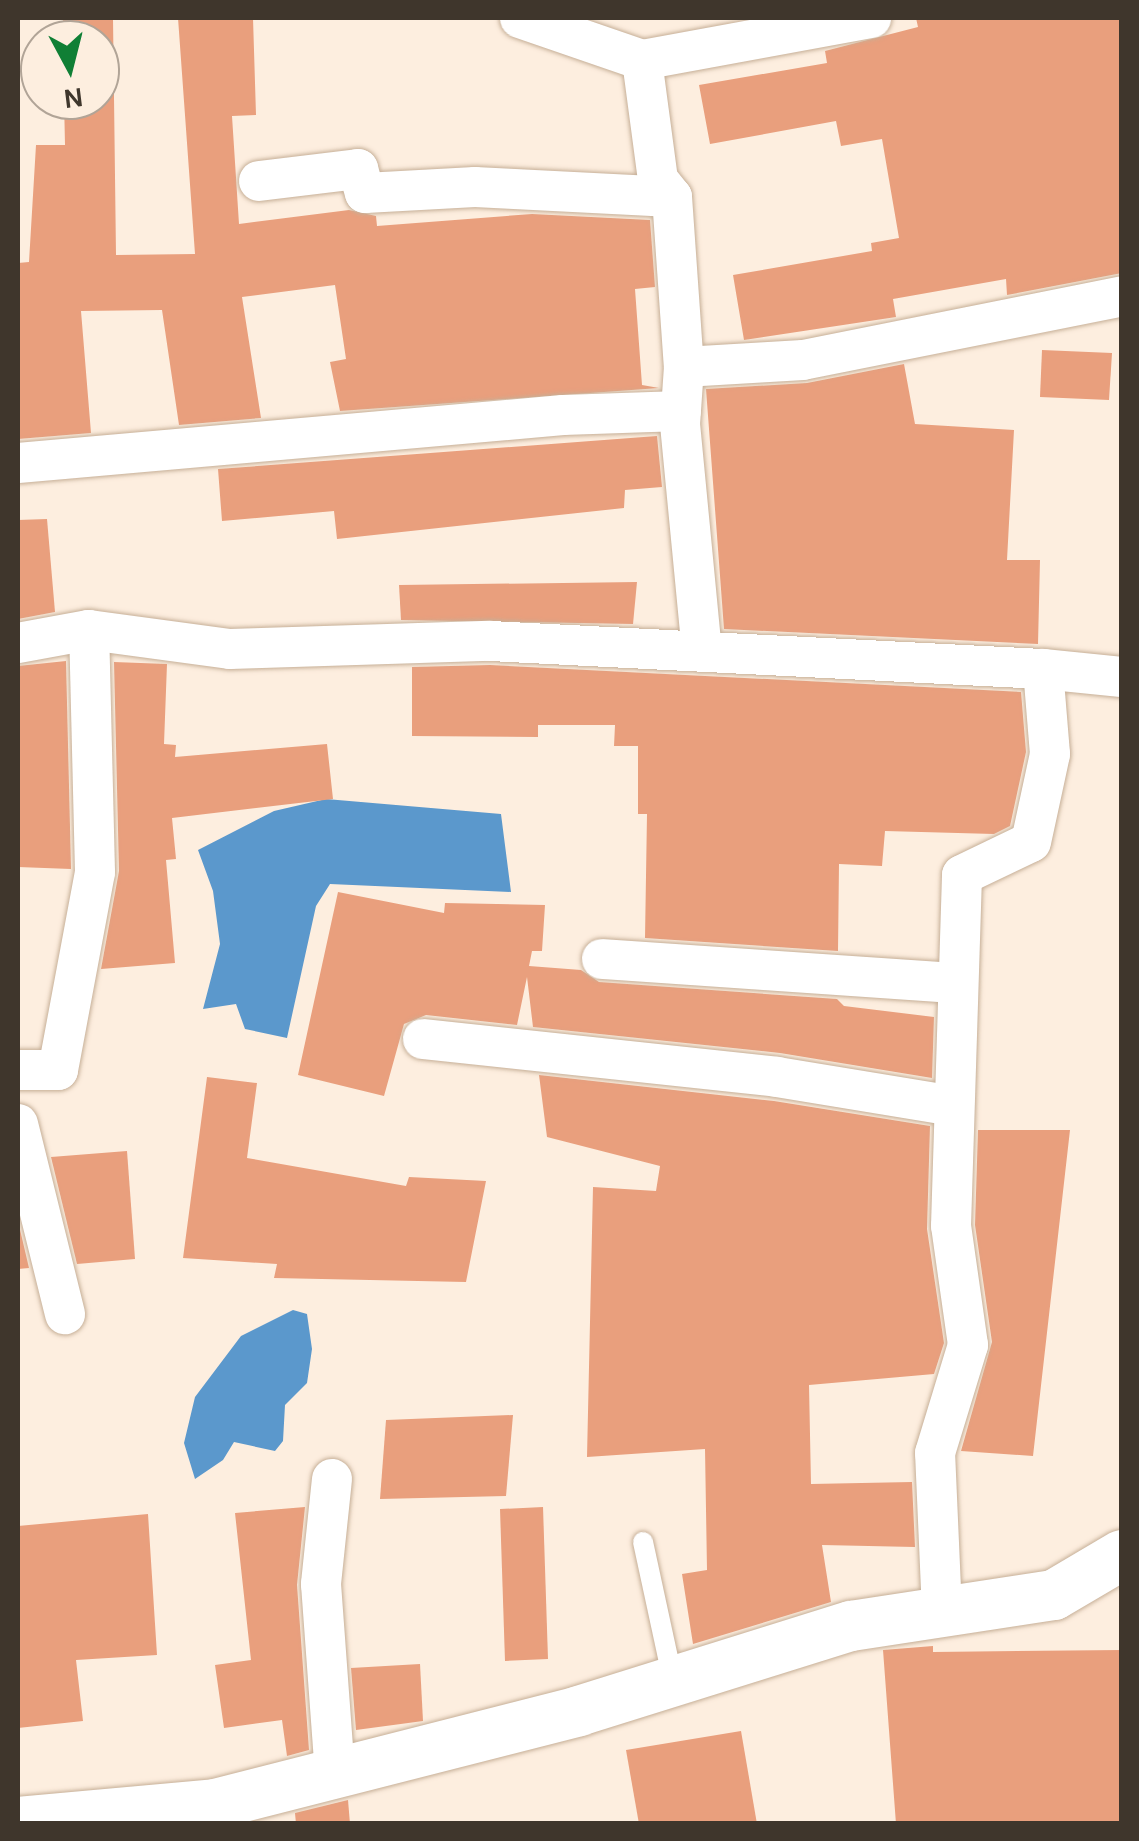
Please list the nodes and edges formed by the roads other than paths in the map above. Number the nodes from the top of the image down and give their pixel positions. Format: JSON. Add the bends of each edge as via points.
{"nodes":[{"id":1,"x":520,"y":18,"type":"edge"},
{"id":2,"x":872,"y":18,"type":"edge"},
{"id":3,"x":642,"y":60,"type":"junction"},
{"id":4,"x":259,"y":181,"type":"dead end"},
{"id":5,"x":672,"y":197,"type":"junction"},
{"id":6,"x":1122,"y":296,"type":"edge"},
{"id":7,"x":684,"y":367,"type":"junction"},
{"id":8,"x":681,"y":411,"type":"junction"},
{"id":9,"x":18,"y":463,"type":"edge"},
{"id":10,"x":89,"y":630,"type":"junction"},
{"id":11,"x":18,"y":644,"type":"edge"},
{"id":12,"x":702,"y":652,"type":"junction"},
{"id":13,"x":1043,"y":669,"type":"junction"},
{"id":14,"x":1122,"y":676,"type":"edge"},
{"id":15,"x":602,"y":959,"type":"dead end"},
{"id":16,"x":956,"y":983,"type":"junction"},
{"id":17,"x":423,"y":1039,"type":"dead end"},
{"id":18,"x":18,"y":1070,"type":"edge"},
{"id":19,"x":954,"y":1106,"type":"junction"},
{"id":20,"x":18,"y":1124,"type":"edge"},
{"id":21,"x":65,"y":1314,"type":"dead end"},
{"id":22,"x":332,"y":1479,"type":"dead end"},
{"id":23,"x":643,"y":1542,"type":"dead end"},
{"id":24,"x":1122,"y":1556,"type":"edge"},
{"id":25,"x":942,"y":1612,"type":"junction"},
{"id":26,"x":673,"y":1681,"type":"junction"},
{"id":27,"x":335,"y":1774,"type":"junction"},
{"id":28,"x":18,"y":1822,"type":"edge"}],
"edges":[{"from":1,"to":3,"type":"street"},
{"from":2,"to":3,"type":"street"},
{"from":3,"to":5,"type":"street","via":[[658,180]]},
{"from":4,"to":5,"type":"street","via":[[358,168],[365,193],[475,187]]},
{"from":5,"to":7,"type":"street"},
{"from":6,"to":7,"type":"street","via":[[803,360]]},
{"from":7,"to":8,"type":"street"},
{"from":8,"to":9,"type":"street","via":[[563,415]]},
{"from":8,"to":12,"type":"street"},
{"from":10,"to":11,"type":"street"},
{"from":10,"to":12,"type":"street","via":[[230,649],[490,641]]},
{"from":10,"to":18,"type":"street","via":[[95,872],[58,1070]]},
{"from":12,"to":13,"type":"street"},
{"from":13,"to":14,"type":"street"},
{"from":13,"to":16,"type":"street","via":[[1050,754],[1031,842],[962,875]]},
{"from":15,"to":16,"type":"street"},
{"from":16,"to":19,"type":"street"},
{"from":17,"to":19,"type":"street","via":[[777,1077]]},
{"from":19,"to":25,"type":"street","via":[[951,1226],[968,1345],[935,1453]]},
{"from":20,"to":21,"type":"street"},
{"from":22,"to":27,"type":"street","via":[[321,1584]]},
{"from":23,"to":26,"type":"lane"},
{"from":24,"to":25,"type":"street","via":[[1054,1595]]},
{"from":25,"to":26,"type":"street","via":[[851,1626]]},
{"from":26,"to":27,"type":"street"},
{"from":27,"to":28,"type":"street","via":[[215,1804]]}]}
